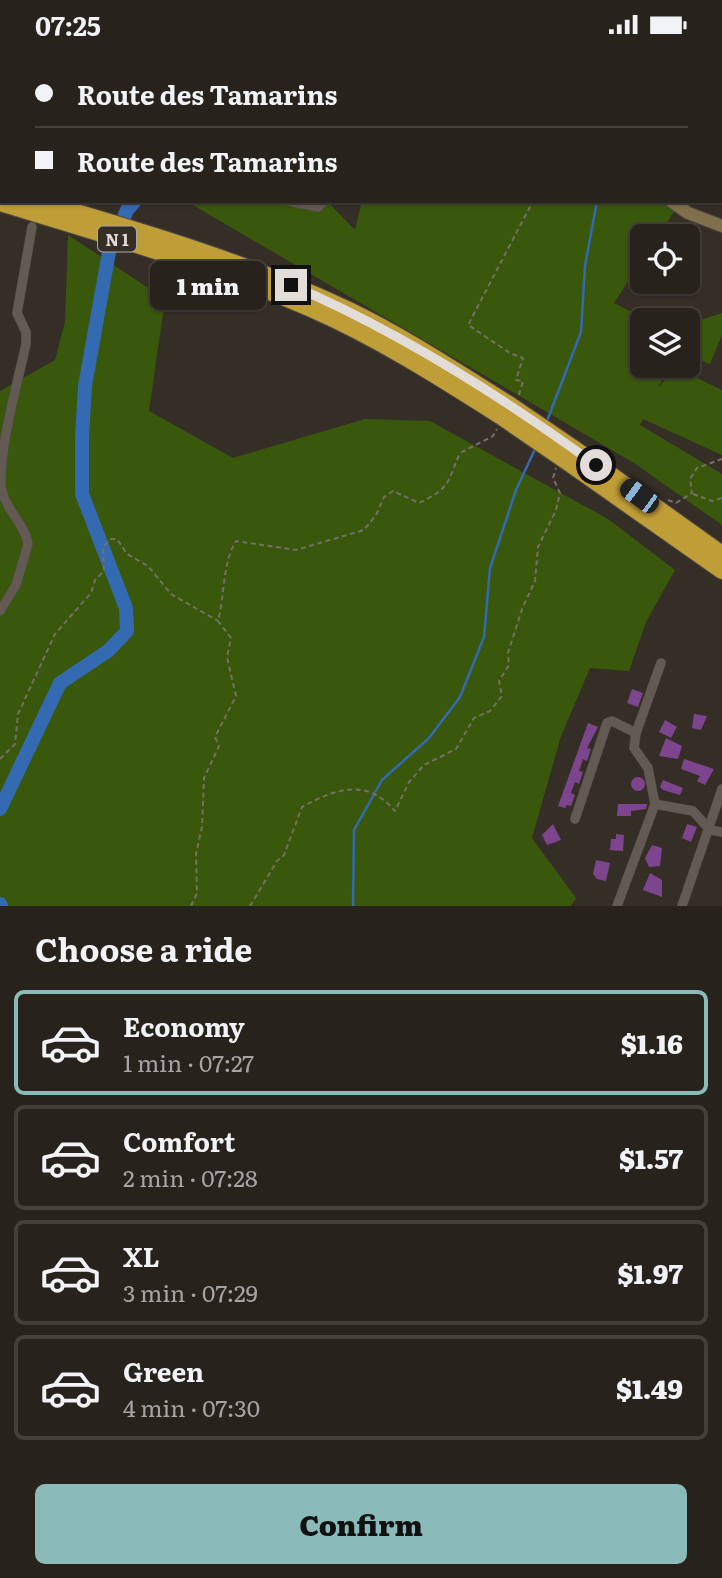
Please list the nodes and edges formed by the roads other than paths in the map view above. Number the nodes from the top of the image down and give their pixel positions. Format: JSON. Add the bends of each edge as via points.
{"nodes":[{"id":1,"x":0,"y":203,"type":"edge"},
{"id":2,"x":298,"y":203,"type":"edge"},
{"id":3,"x":322,"y":203,"type":"edge"},
{"id":4,"x":674,"y":203,"type":"edge"},
{"id":5,"x":47,"y":208,"type":"edge"},
{"id":6,"x":722,"y":226,"type":"edge"},
{"id":7,"x":32,"y":227,"type":"dead end"},
{"id":8,"x":568,"y":456,"type":"junction"},
{"id":9,"x":722,"y":554,"type":"edge"},
{"id":10,"x":722,"y":571,"type":"edge"},
{"id":11,"x":0,"y":611,"type":"edge"},
{"id":12,"x":661,"y":663,"type":"dead end"},
{"id":13,"x":636,"y":733,"type":"junction"},
{"id":14,"x":722,"y":789,"type":"edge"},
{"id":15,"x":656,"y":804,"type":"junction"},
{"id":16,"x":575,"y":819,"type":"dead end"},
{"id":17,"x":710,"y":830,"type":"junction"},
{"id":18,"x":722,"y":832,"type":"edge"},
{"id":19,"x":617,"y":906,"type":"edge"},
{"id":20,"x":682,"y":906,"type":"edge"}],
"edges":[{"from":1,"to":5,"type":"highway","number":"N 1"},
{"from":2,"to":3,"type":"street","via":[[318,207]]},
{"from":4,"to":6,"type":"main road"},
{"from":5,"to":8,"type":"highway","number":"N 1","bridge":true,"via":[[271,276],[348,310],[408,341]]},
{"from":7,"to":11,"type":"street","via":[[17,313],[26,344],[1,485],[6,505],[28,544],[16,585]]},
{"from":8,"to":9,"type":"highway","number":"N 1"},
{"from":8,"to":10,"type":"highway","number":"N 1"},
{"from":12,"to":13,"type":"street"},
{"from":13,"to":15,"type":"street","via":[[635,748],[648,768]]},
{"from":13,"to":16,"type":"street","via":[[612,721],[607,723]]},
{"from":14,"to":17,"type":"street"},
{"from":15,"to":17,"type":"street","via":[[693,811]]},
{"from":15,"to":19,"type":"street"},
{"from":17,"to":18,"type":"street"},
{"from":17,"to":20,"type":"street"}]}
